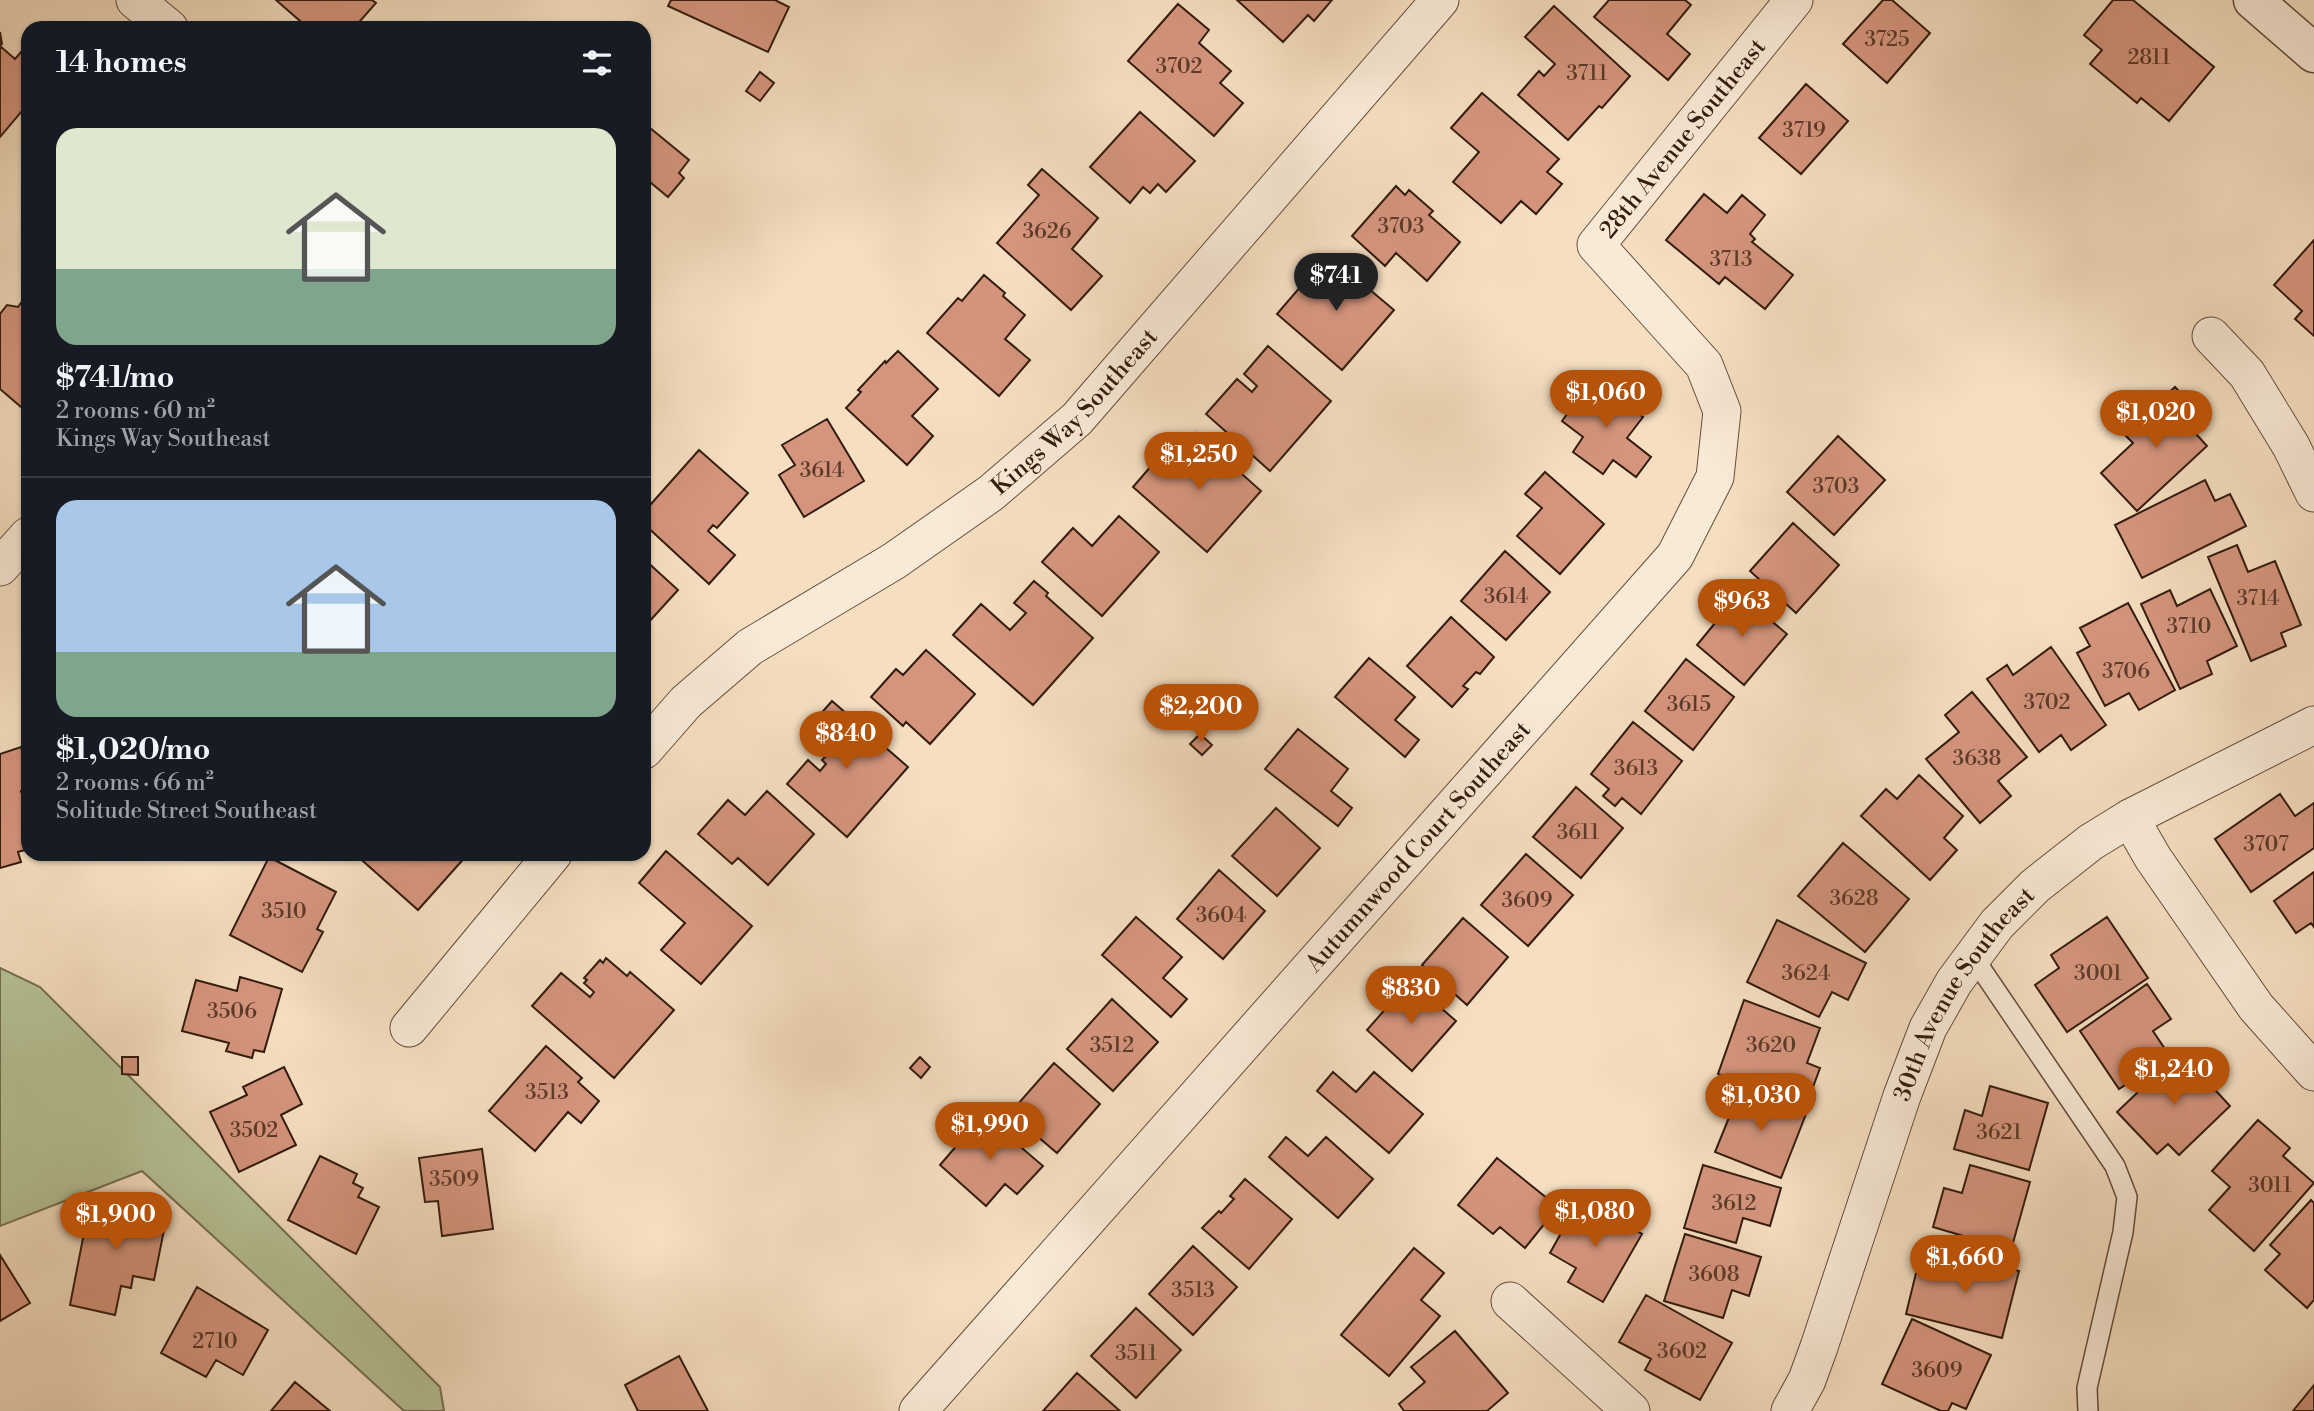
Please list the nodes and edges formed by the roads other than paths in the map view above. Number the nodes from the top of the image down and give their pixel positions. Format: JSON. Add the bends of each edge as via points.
{"nodes":[{"id":1,"x":135,"y":0,"type":"edge"},
{"id":2,"x":1440,"y":0,"type":"edge"},
{"id":3,"x":1794,"y":0,"type":"edge"},
{"id":4,"x":2253,"y":0,"type":"edge"},
{"id":5,"x":160,"y":21,"type":"edge"},
{"id":6,"x":2314,"y":53,"type":"edge"},
{"id":7,"x":1596,"y":245,"type":"joint"},
{"id":8,"x":2211,"y":336,"type":"dead end"},
{"id":9,"x":2314,"y":493,"type":"edge"},
{"id":10,"x":21,"y":544,"type":"edge"},
{"id":11,"x":0,"y":567,"type":"edge"},
{"id":12,"x":2314,"y":725,"type":"edge"},
{"id":13,"x":651,"y":742,"type":"edge"},
{"id":14,"x":2130,"y":818,"type":"junction"},
{"id":15,"x":547,"y":861,"type":"edge"},
{"id":16,"x":1973,"y":957,"type":"junction"},
{"id":17,"x":408,"y":1028,"type":"dead end"},
{"id":18,"x":2314,"y":1072,"type":"edge"},
{"id":19,"x":1510,"y":1301,"type":"dead end"},
{"id":20,"x":918,"y":1411,"type":"edge"},
{"id":21,"x":1632,"y":1411,"type":"edge"},
{"id":22,"x":1790,"y":1411,"type":"edge"},
{"id":23,"x":2088,"y":1411,"type":"edge"}],
"edges":[{"from":1,"to":5,"type":"street"},
{"from":2,"to":13,"type":"street","name":"Kings Way Southeast","via":[[1077,419],[948,524],[750,647],[686,702]]},
{"from":3,"to":7,"type":"street","name":"28th Avenue Southeast"},
{"from":4,"to":6,"type":"street"},
{"from":7,"to":20,"type":"street","name":"Autumnwood Court Southeast","via":[[1704,365],[1722,411],[1715,477],[1675,556]]},
{"from":8,"to":9,"type":"street","via":[[2247,374]]},
{"from":10,"to":11,"type":"street"},
{"from":12,"to":14,"type":"street","name":"30th Avenue Southeast"},
{"from":14,"to":16,"type":"street","name":"30th Avenue Southeast","via":[[2035,886],[1997,924]]},
{"from":14,"to":18,"type":"street","via":[[2256,1007]]},
{"from":15,"to":17,"type":"street"},
{"from":16,"to":22,"type":"street","name":"30th Avenue Southeast","via":[[1928,1028],[1819,1347]]},
{"from":16,"to":23,"type":"lane","via":[[2115,1166],[2127,1196],[2087,1388]]},
{"from":19,"to":21,"type":"street"}]}
